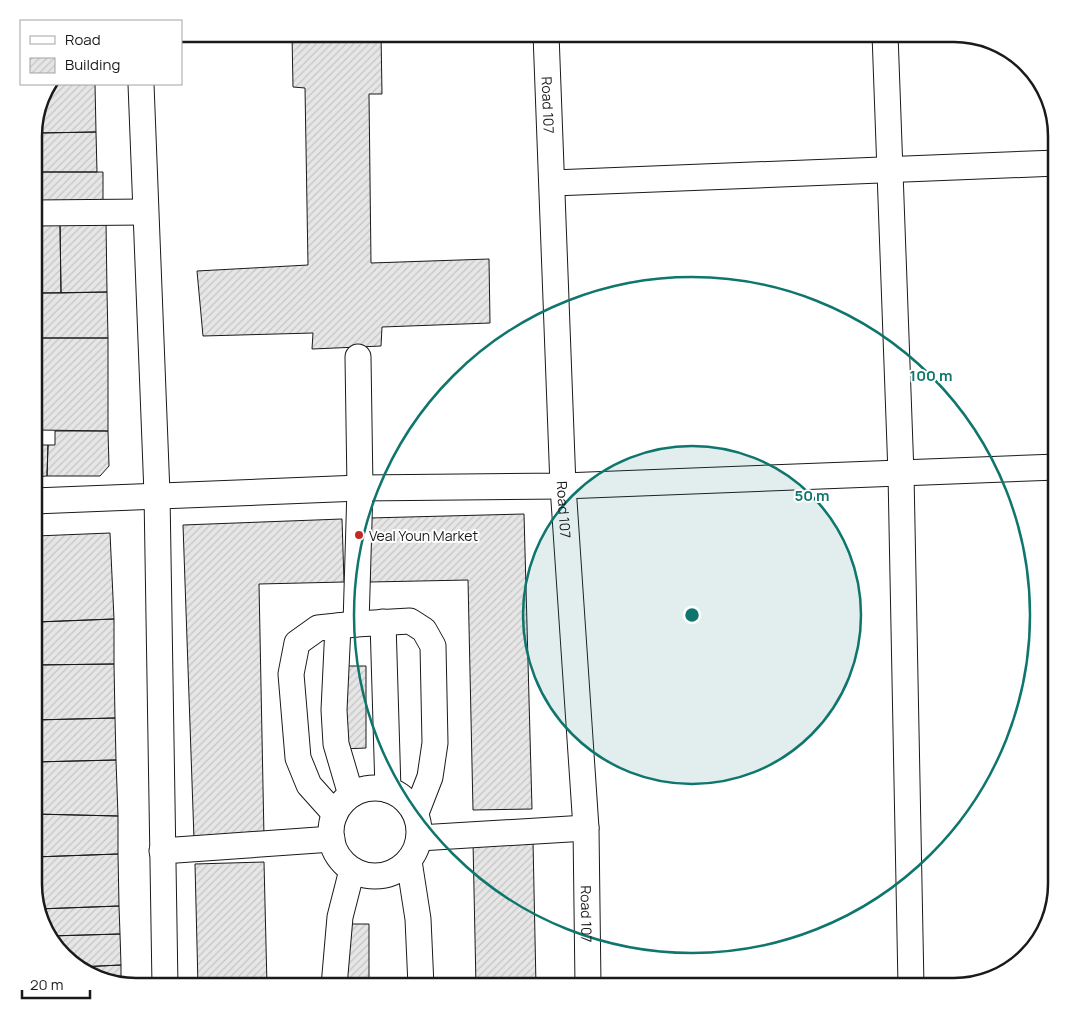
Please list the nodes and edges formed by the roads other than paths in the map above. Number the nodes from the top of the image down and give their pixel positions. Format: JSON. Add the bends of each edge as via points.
{"nodes":[{"id":1,"x":546,"y":42,"type":"edge"},
{"id":2,"x":886,"y":42,"type":"edge"},
{"id":3,"x":141,"y":85,"type":"edge"},
{"id":4,"x":1048,"y":163,"type":"edge"},
{"id":5,"x":889,"y":168,"type":"junction"},
{"id":6,"x":553,"y":183,"type":"junction"},
{"id":7,"x":145,"y":212,"type":"junction"},
{"id":8,"x":43,"y":213,"type":"edge"},
{"id":9,"x":358,"y":357,"type":"dead end"},
{"id":10,"x":1048,"y":467,"type":"edge"},
{"id":11,"x":901,"y":474,"type":"junction"},
{"id":12,"x":563,"y":486,"type":"junction"},
{"id":13,"x":360,"y":488,"type":"junction"},
{"id":14,"x":157,"y":494,"type":"junction"},
{"id":15,"x":43,"y":500,"type":"edge"},
{"id":16,"x":383,"y":622,"type":"junction"},
{"id":17,"x":347,"y":625,"type":"junction"},
{"id":18,"x":388,"y":790,"type":"junction"},
{"id":19,"x":351,"y":795,"type":"junction"},
{"id":20,"x":335,"y":814,"type":"junction"},
{"id":21,"x":416,"y":814,"type":"junction"},
{"id":22,"x":586,"y":828,"type":"junction"},
{"id":23,"x":419,"y":838,"type":"junction"},
{"id":24,"x":332,"y":839,"type":"junction"},
{"id":25,"x":162,"y":851,"type":"junction"},
{"id":26,"x":409,"y":861,"type":"junction"},
{"id":27,"x":352,"y":870,"type":"junction"},
{"id":28,"x":165,"y":978,"type":"edge"},
{"id":29,"x":335,"y":978,"type":"edge"},
{"id":30,"x":421,"y":978,"type":"edge"},
{"id":31,"x":588,"y":978,"type":"edge"},
{"id":32,"x":911,"y":978,"type":"edge"}],
"edges":[{"from":1,"to":6,"type":"street","name":"Road 107"},
{"from":2,"to":5,"type":"street"},
{"from":3,"to":7,"type":"street"},
{"from":4,"to":5,"type":"street"},
{"from":5,"to":6,"type":"street"},
{"from":5,"to":11,"type":"street"},
{"from":6,"to":12,"type":"street","name":"Road 107"},
{"from":7,"to":8,"type":"street"},
{"from":7,"to":14,"type":"street"},
{"from":9,"to":13,"type":"street"},
{"from":10,"to":11,"type":"street"},
{"from":11,"to":12,"type":"street"},
{"from":11,"to":32,"type":"street"},
{"from":12,"to":13,"type":"street"},
{"from":12,"to":22,"type":"street","name":"Road 107"},
{"from":13,"to":14,"type":"street"},
{"from":13,"to":17,"type":"street"},
{"from":14,"to":15,"type":"street"},
{"from":14,"to":25,"type":"street"},
{"from":16,"to":17,"type":"street"},
{"from":16,"to":18,"type":"street"},
{"from":16,"to":21,"type":"street","via":[[410,620],[424,630],[433,646],[435,743],[430,777]]},
{"from":17,"to":19,"type":"street","via":[[334,710],[336,744]]},
{"from":17,"to":20,"type":"street","via":[[318,628],[297,643],[291,674],[298,758],[309,785]]},
{"from":18,"to":19,"type":"street","via":[[362,790]]},
{"from":18,"to":21,"type":"street","via":[[399,795]]},
{"from":19,"to":20,"type":"street"},
{"from":20,"to":24,"type":"street"},
{"from":21,"to":23,"type":"street"},
{"from":22,"to":23,"type":"street"},
{"from":22,"to":31,"type":"street","name":"Road 107"},
{"from":23,"to":26,"type":"street"},
{"from":24,"to":25,"type":"street"},
{"from":24,"to":27,"type":"street","via":[[342,862]]},
{"from":25,"to":28,"type":"street"},
{"from":26,"to":27,"type":"street","via":[[388,875],[369,876]]},
{"from":26,"to":30,"type":"street","via":[[418,919]]},
{"from":27,"to":29,"type":"street","via":[[340,917]]}]}
